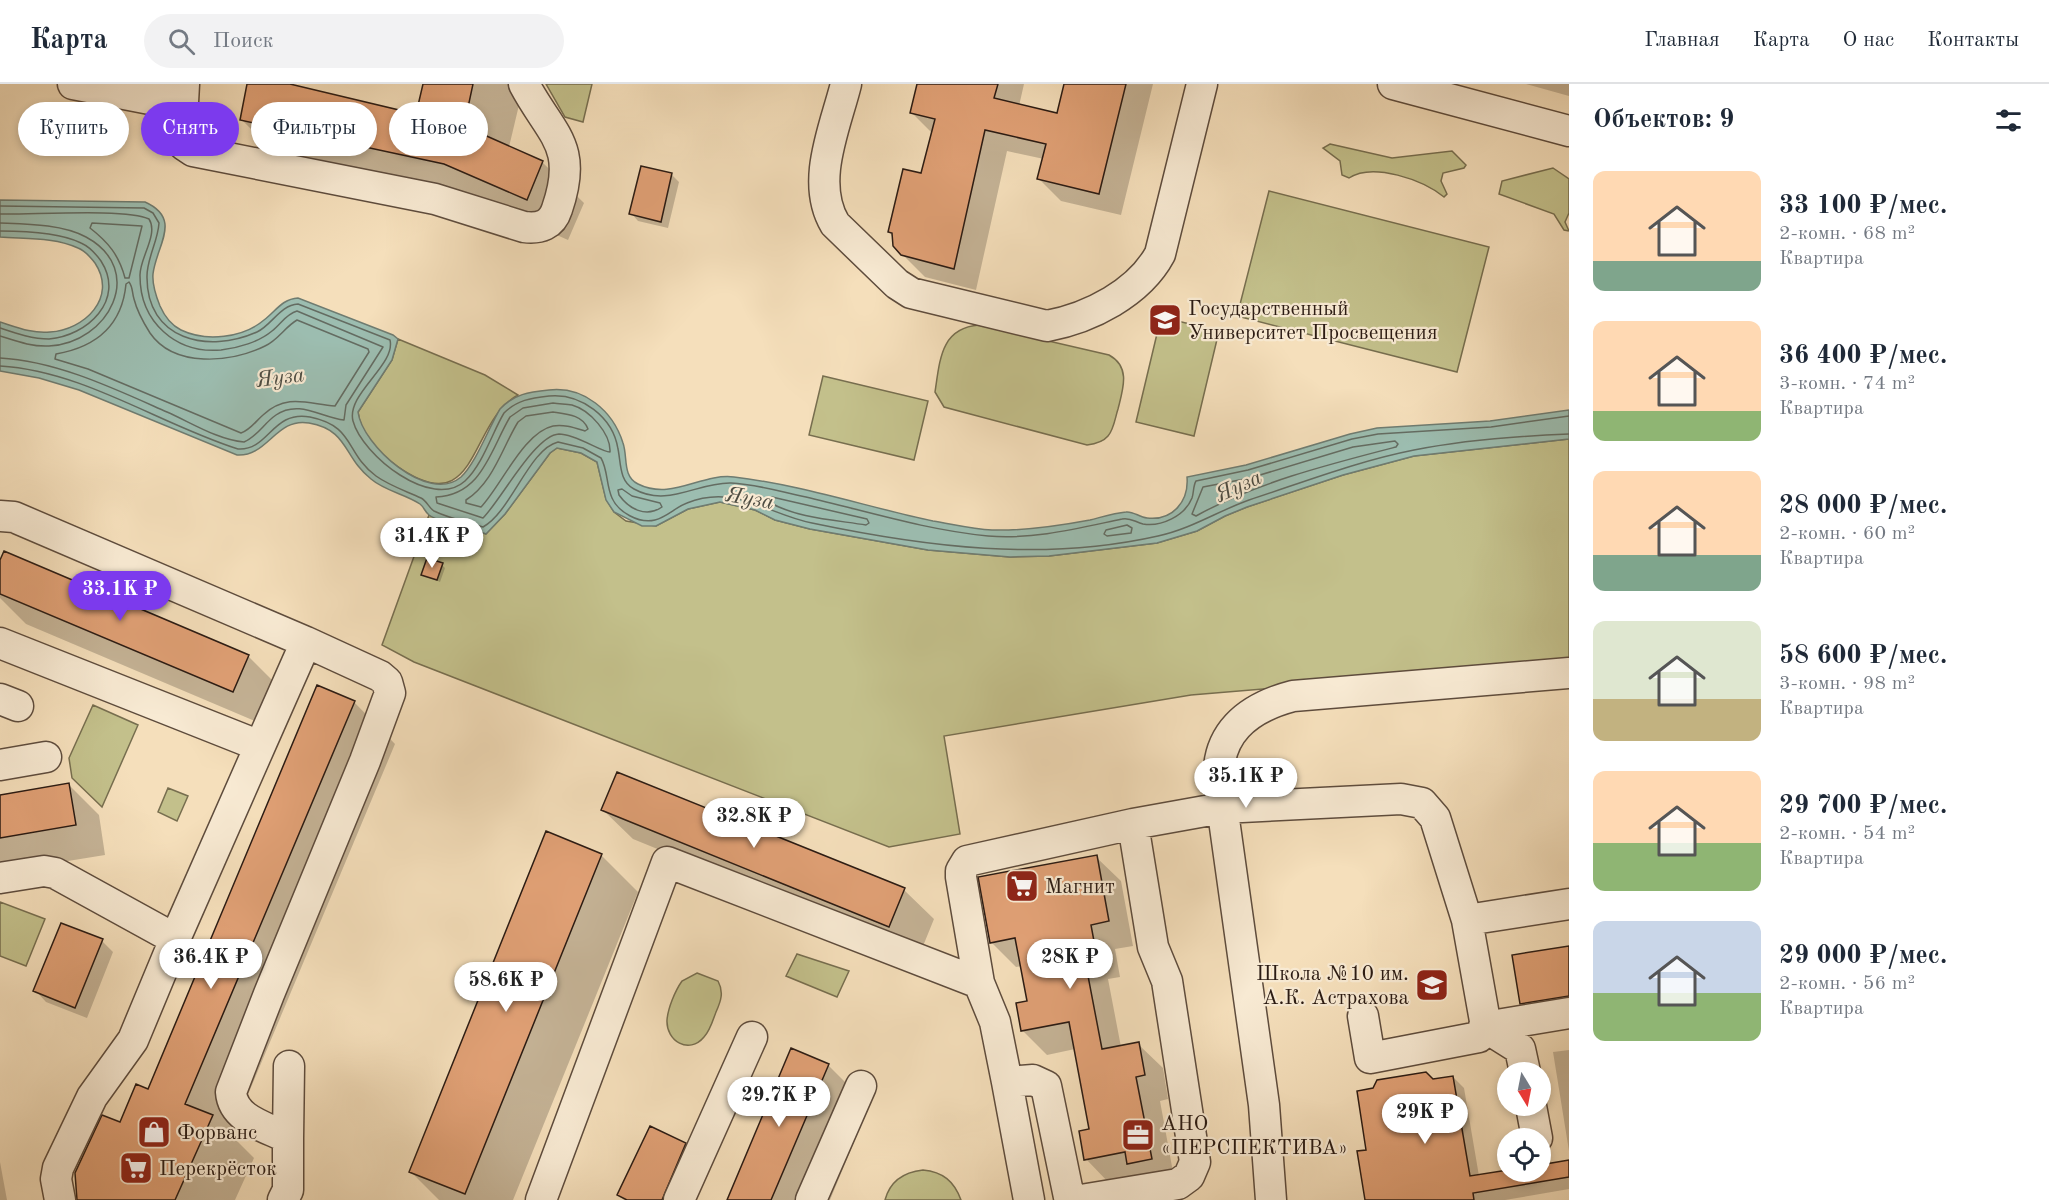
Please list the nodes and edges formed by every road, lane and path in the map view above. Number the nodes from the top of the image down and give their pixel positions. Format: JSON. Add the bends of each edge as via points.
{"nodes":[{"id":1,"x":73,"y":84,"type":"edge"},
{"id":2,"x":525,"y":84,"type":"edge"},
{"id":3,"x":846,"y":84,"type":"edge"},
{"id":4,"x":1202,"y":84,"type":"edge"},
{"id":5,"x":1392,"y":84,"type":"edge"},
{"id":6,"x":184,"y":88,"type":"edge"},
{"id":7,"x":1569,"y":131,"type":"edge"},
{"id":8,"x":0,"y":516,"type":"edge"},
{"id":9,"x":306,"y":642,"type":"junction"},
{"id":10,"x":0,"y":643,"type":"edge"},
{"id":11,"x":1569,"y":673,"type":"edge"},
{"id":12,"x":260,"y":746,"type":"junction"},
{"id":13,"x":46,"y":757,"type":"dead end"},
{"id":14,"x":0,"y":765,"type":"edge"},
{"id":15,"x":1222,"y":808,"type":"junction"},
{"id":16,"x":1133,"y":824,"type":"junction"},
{"id":17,"x":0,"y":878,"type":"edge"},
{"id":18,"x":1569,"y":904,"type":"edge"},
{"id":19,"x":1467,"y":920,"type":"junction"},
{"id":20,"x":175,"y":939,"type":"junction"},
{"id":21,"x":979,"y":983,"type":"junction"},
{"id":22,"x":1569,"y":1013,"type":"edge"},
{"id":23,"x":1363,"y":1016,"type":"dead end"},
{"id":24,"x":1485,"y":1027,"type":"junction"},
{"id":25,"x":752,"y":1037,"type":"dead end"},
{"id":26,"x":1523,"y":1062,"type":"edge"},
{"id":27,"x":289,"y":1066,"type":"dead end"},
{"id":28,"x":1007,"y":1082,"type":"junction"},
{"id":29,"x":861,"y":1086,"type":"dead end"},
{"id":30,"x":288,"y":1138,"type":"junction"},
{"id":31,"x":286,"y":1195,"type":"edge"},
{"id":32,"x":1062,"y":1199,"type":"edge"},
{"id":33,"x":60,"y":1200,"type":"edge"},
{"id":34,"x":541,"y":1200,"type":"edge"},
{"id":35,"x":679,"y":1200,"type":"edge"},
{"id":36,"x":811,"y":1200,"type":"edge"},
{"id":37,"x":1029,"y":1200,"type":"edge"},
{"id":38,"x":1271,"y":1200,"type":"edge"}],
"edges":[{"from":1,"to":6,"type":"street","via":[[150,99]]},
{"from":2,"to":6,"type":"street","via":[[558,138],[567,174],[555,215],[545,226],[537,228],[435,199],[193,151],[181,139]]},
{"from":3,"to":4,"type":"street","via":[[823,183],[828,213],[835,224],[897,285],[911,293],[1047,326],[1103,306],[1154,266]]},
{"from":5,"to":7,"type":"street"},
{"from":8,"to":9,"type":"street","via":[[14,517]]},
{"from":9,"to":12,"type":"street"},
{"from":9,"to":30,"type":"street","via":[[380,676],[387,682],[390,696],[236,1076],[232,1099],[240,1119]]},
{"from":10,"to":12,"type":"street"},
{"from":11,"to":15,"type":"street","via":[[1276,700],[1248,715],[1225,744],[1217,769]]},
{"from":12,"to":20,"type":"street"},
{"from":13,"to":14,"type":"street"},
{"from":15,"to":16,"type":"street"},
{"from":15,"to":19,"type":"street","via":[[1401,799],[1422,803],[1439,828]]},
{"from":15,"to":38,"type":"street","via":[[1264,1105]]},
{"from":16,"to":21,"type":"street","via":[[967,861],[961,877]]},
{"from":16,"to":32,"type":"street","via":[[1153,947],[1167,981],[1195,1162],[1189,1176],[1178,1184],[1086,1200]]},
{"from":17,"to":20,"type":"street","via":[[55,873]]},
{"from":18,"to":19,"type":"street"},
{"from":19,"to":24,"type":"street"},
{"from":20,"to":33,"type":"street","via":[[133,1040],[87,1105],[58,1168]]},
{"from":21,"to":28,"type":"street","via":[[995,1022]]},
{"from":21,"to":34,"type":"street","via":[[667,862]]},
{"from":22,"to":24,"type":"street"},
{"from":23,"to":24,"type":"street","via":[[1370,1058],[1473,1040]]},
{"from":24,"to":26,"type":"street","via":[[1520,1049]]},
{"from":25,"to":35,"type":"street"},
{"from":27,"to":30,"type":"street"},
{"from":28,"to":32,"type":"street","via":[[1033,1080],[1046,1086]]},
{"from":28,"to":37,"type":"street"},
{"from":29,"to":36,"type":"street"},
{"from":30,"to":31,"type":"street"}]}
